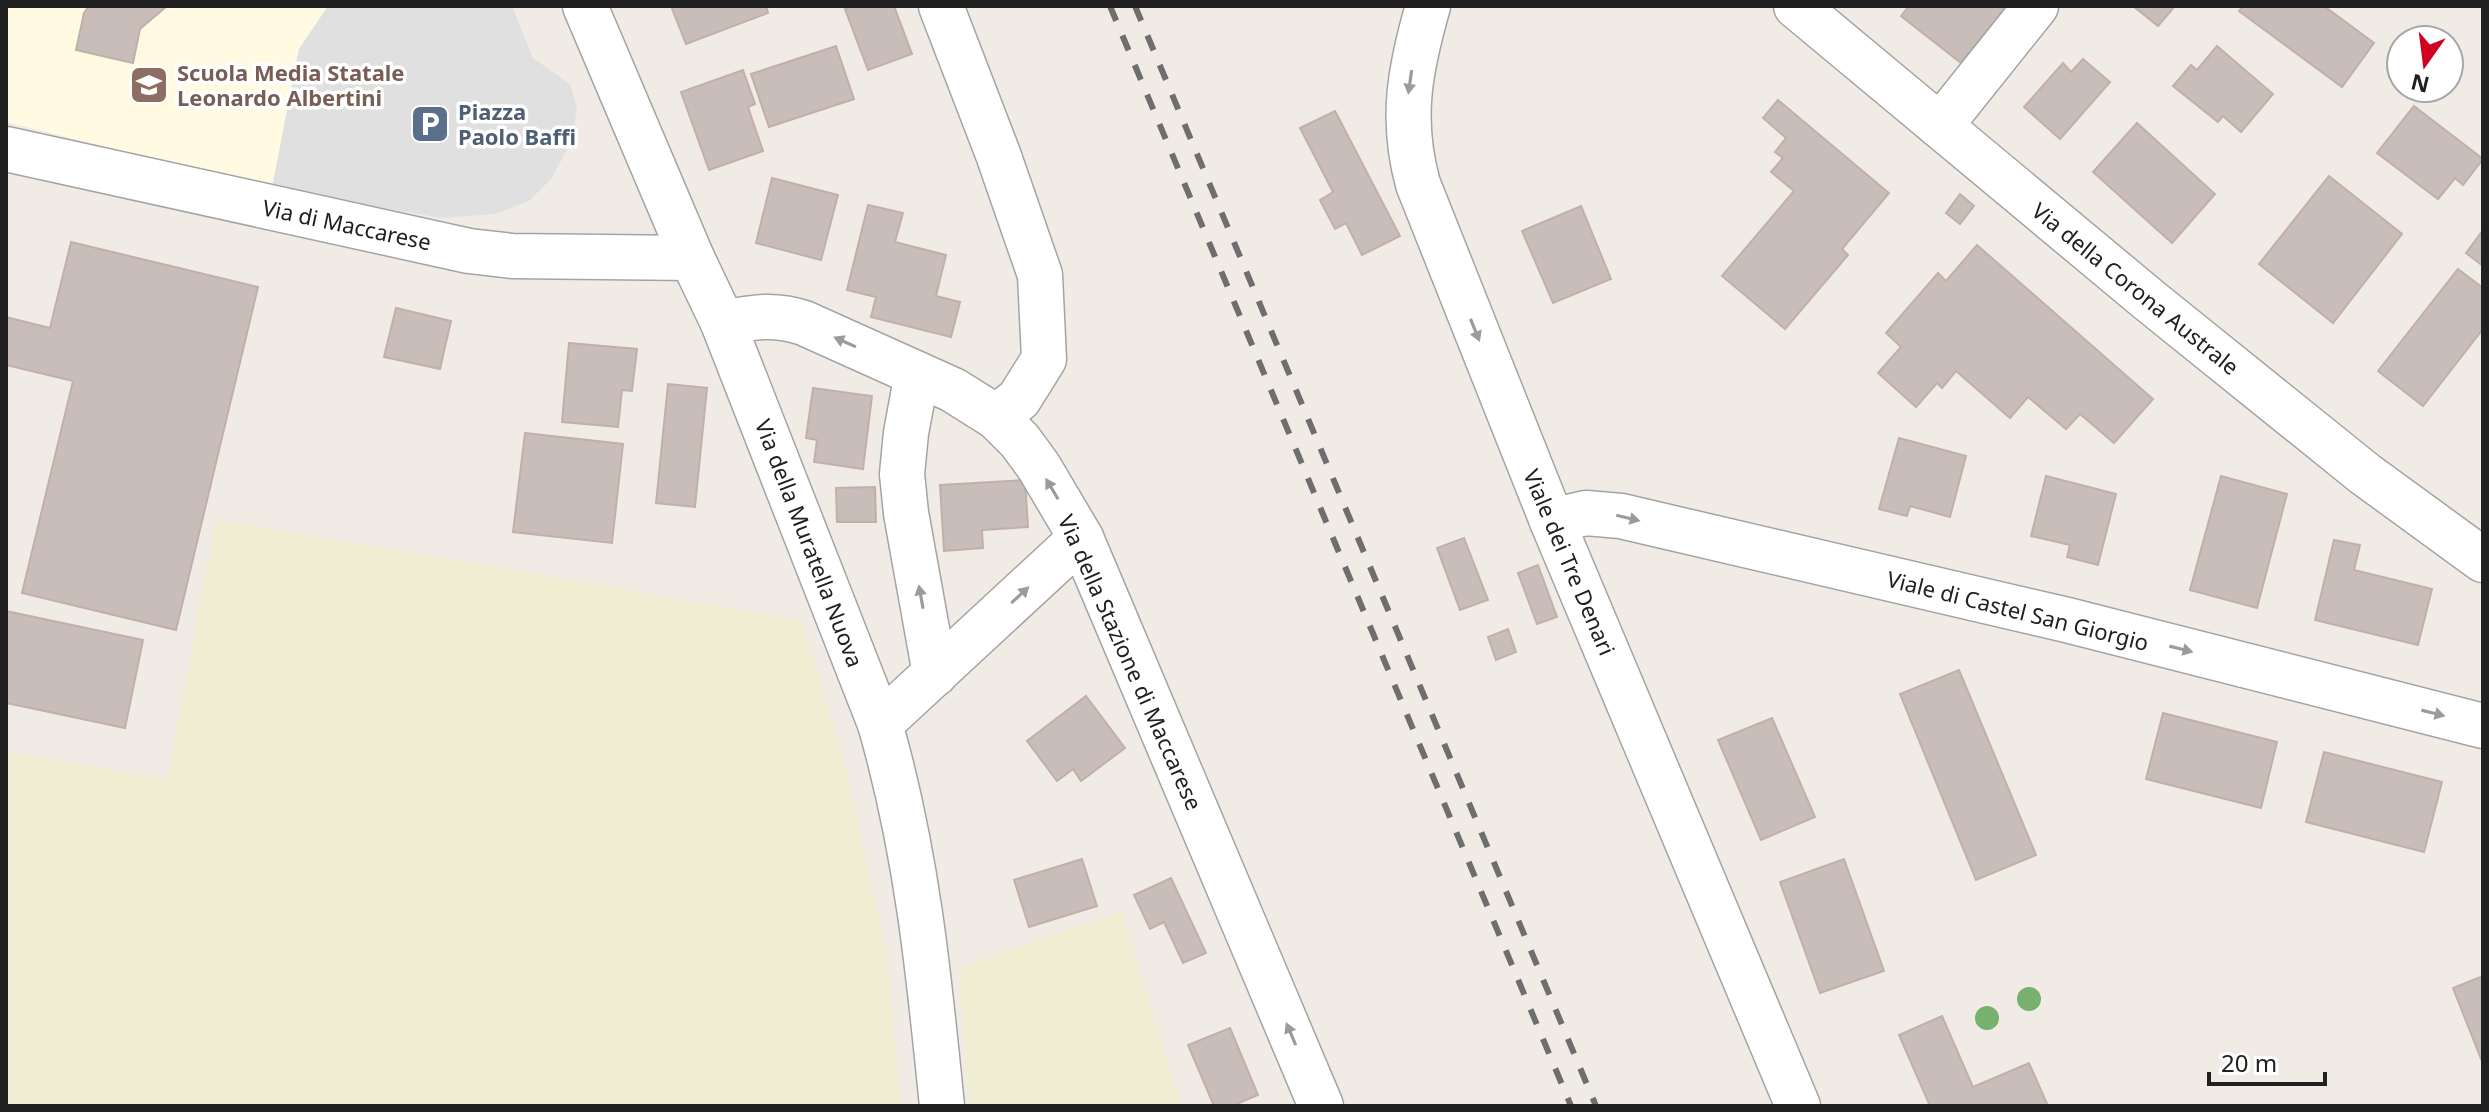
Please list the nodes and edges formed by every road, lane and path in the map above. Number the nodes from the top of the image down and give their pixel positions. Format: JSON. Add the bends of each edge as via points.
{"nodes":[{"id":1,"x":585,"y":6,"type":"edge"},
{"id":2,"x":941,"y":6,"type":"edge"},
{"id":3,"x":1428,"y":6,"type":"edge"},
{"id":4,"x":1796,"y":6,"type":"edge"},
{"id":5,"x":2036,"y":6,"type":"edge"},
{"id":6,"x":1940,"y":126,"type":"junction"},
{"id":7,"x":6,"y":149,"type":"edge"},
{"id":8,"x":692,"y":258,"type":"junction"},
{"id":9,"x":723,"y":323,"type":"junction"},
{"id":10,"x":917,"y":374,"type":"junction"},
{"id":11,"x":996,"y":417,"type":"junction"},
{"id":12,"x":1552,"y":521,"type":"junction"},
{"id":13,"x":1081,"y":538,"type":"junction"},
{"id":14,"x":2483,"y":560,"type":"edge"},
{"id":15,"x":935,"y":674,"type":"junction"},
{"id":16,"x":880,"y":724,"type":"junction"},
{"id":17,"x":2483,"y":726,"type":"edge"},
{"id":18,"x":942,"y":1106,"type":"edge"},
{"id":19,"x":1321,"y":1106,"type":"edge"},
{"id":20,"x":1798,"y":1106,"type":"edge"}],
"edges":[{"from":1,"to":8,"type":"street","name":"Via della Muratella Nuova"},
{"from":2,"to":11,"type":"street","via":[[1040,275],[1044,359],[1019,399]]},
{"from":3,"to":12,"type":"street","name":"Viale dei Tre Denari","one_way":true,"via":[[1408,98],[1414,169]]},
{"from":4,"to":6,"type":"street","name":"Via della Corona Australe"},
{"from":5,"to":6,"type":"street"},
{"from":6,"to":14,"type":"street","name":"Via della Corona Australe","via":[[2365,474]]},
{"from":7,"to":8,"type":"street","name":"Via di Maccarese","via":[[469,251]]},
{"from":8,"to":9,"type":"street","name":"Via della Muratella Nuova"},
{"from":10,"to":9,"type":"street","name":"Via della Stazione di Maccarese","one_way":true,"via":[[790,319],[764,315]]},
{"from":9,"to":16,"type":"street","name":"Via della Muratella Nuova"},
{"from":10,"to":11,"type":"street","name":"Via della Stazione di Maccarese"},
{"from":15,"to":10,"type":"street","one_way":true,"via":[[902,474]]},
{"from":13,"to":11,"type":"street","name":"Via della Stazione di Maccarese","one_way":true,"via":[[1039,467]]},
{"from":12,"to":17,"type":"street","name":"Viale di Castel San Giorgio","one_way":true,"via":[[1596,512],[1621,516],[2067,620]]},
{"from":12,"to":20,"type":"street","name":"Viale dei Tre Denari"},
{"from":15,"to":13,"type":"street","one_way":true},
{"from":19,"to":13,"type":"street","name":"Via della Stazione di Maccarese","one_way":true},
{"from":15,"to":16,"type":"street"},
{"from":16,"to":18,"type":"street","name":"Via della Muratella Nuova","via":[[925,936]]}]}
